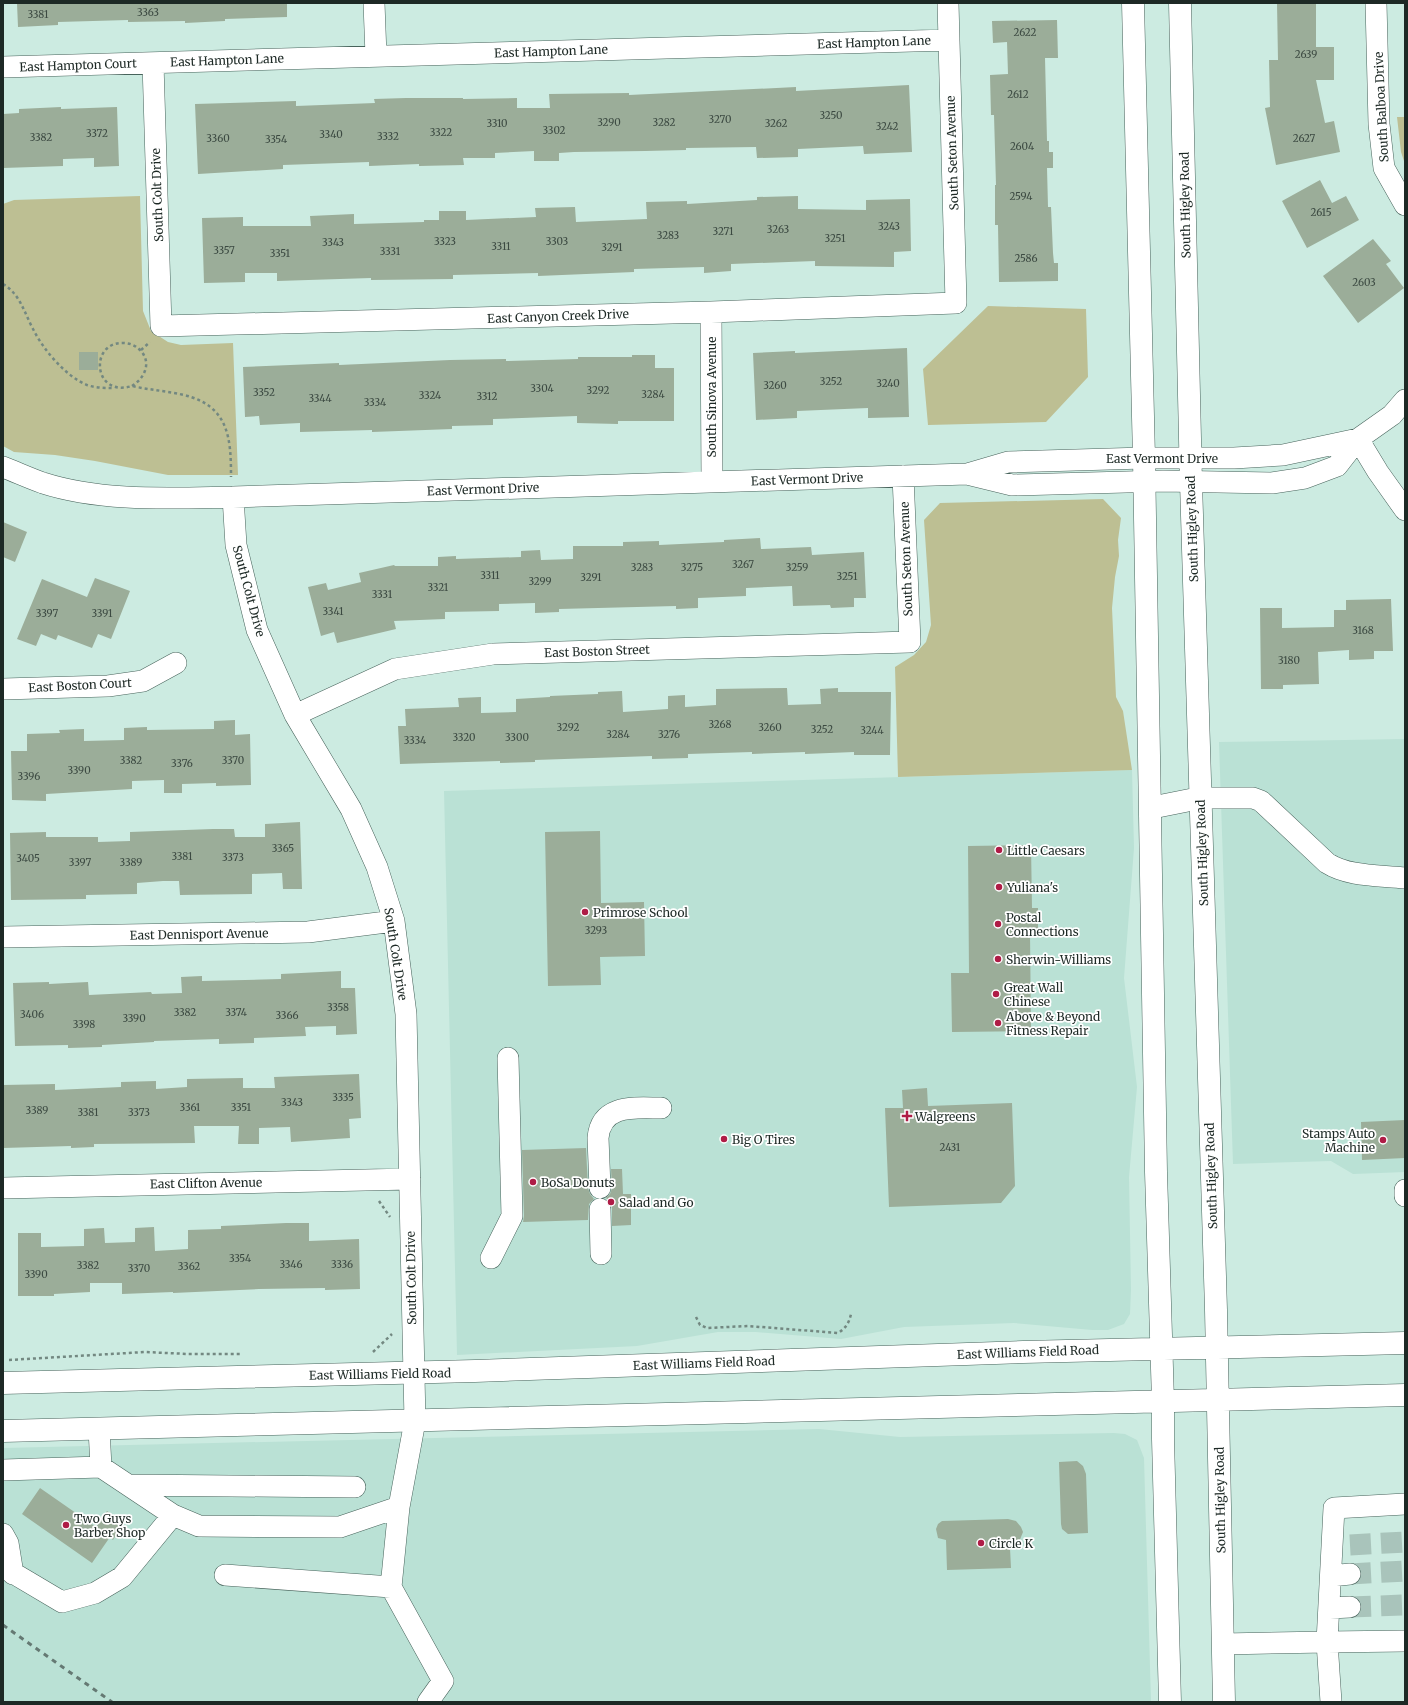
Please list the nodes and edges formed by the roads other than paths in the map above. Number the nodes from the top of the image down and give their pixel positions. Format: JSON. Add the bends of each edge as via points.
{"nodes":[{"id":1,"x":374,"y":3,"type":"edge"},
{"id":2,"x":948,"y":3,"type":"edge"},
{"id":3,"x":1133,"y":3,"type":"edge"},
{"id":4,"x":1180,"y":3,"type":"edge"},
{"id":5,"x":1376,"y":3,"type":"edge"},
{"id":6,"x":949,"y":40,"type":"junction"},
{"id":7,"x":376,"y":56,"type":"junction"},
{"id":8,"x":152,"y":63,"type":"junction"},
{"id":9,"x":3,"y":67,"type":"edge"},
{"id":10,"x":1405,"y":205,"type":"edge"},
{"id":11,"x":956,"y":303,"type":"joint"},
{"id":12,"x":711,"y":312,"type":"junction"},
{"id":13,"x":161,"y":326,"type":"joint"},
{"id":14,"x":1405,"y":400,"type":"edge"},
{"id":15,"x":1358,"y":439,"type":"junction"},
{"id":16,"x":1144,"y":458,"type":"junction"},
{"id":17,"x":1191,"y":458,"type":"junction"},
{"id":18,"x":3,"y":467,"type":"edge"},
{"id":19,"x":967,"y":474,"type":"junction"},
{"id":20,"x":903,"y":476,"type":"junction"},
{"id":21,"x":712,"y":482,"type":"junction"},
{"id":22,"x":1145,"y":482,"type":"junction"},
{"id":23,"x":1191,"y":482,"type":"junction"},
{"id":24,"x":232,"y":488,"type":"junction"},
{"id":25,"x":1405,"y":510,"type":"edge"},
{"id":26,"x":910,"y":642,"type":"joint"},
{"id":27,"x":176,"y":662,"type":"dead end"},
{"id":28,"x":3,"y":689,"type":"edge"},
{"id":29,"x":295,"y":715,"type":"junction"},
{"id":30,"x":1200,"y":798,"type":"junction"},
{"id":31,"x":1150,"y":808,"type":"junction"},
{"id":32,"x":1405,"y":878,"type":"edge"},
{"id":33,"x":394,"y":921,"type":"junction"},
{"id":34,"x":3,"y":937,"type":"edge"},
{"id":35,"x":508,"y":1058,"type":"dead end"},
{"id":36,"x":661,"y":1108,"type":"dead end"},
{"id":37,"x":410,"y":1179,"type":"junction"},
{"id":38,"x":3,"y":1188,"type":"edge"},
{"id":39,"x":600,"y":1188,"type":"dead end"},
{"id":40,"x":1405,"y":1190,"type":"edge"},
{"id":41,"x":1405,"y":1196,"type":"edge"},
{"id":42,"x":600,"y":1209,"type":"dead end"},
{"id":43,"x":601,"y":1254,"type":"dead end"},
{"id":44,"x":491,"y":1258,"type":"dead end"},
{"id":45,"x":1405,"y":1343,"type":"edge"},
{"id":46,"x":1216,"y":1347,"type":"junction"},
{"id":47,"x":1161,"y":1348,"type":"junction"},
{"id":48,"x":413,"y":1373,"type":"junction"},
{"id":49,"x":3,"y":1383,"type":"edge"},
{"id":50,"x":1405,"y":1395,"type":"edge"},
{"id":51,"x":1218,"y":1400,"type":"junction"},
{"id":52,"x":1163,"y":1401,"type":"junction"},
{"id":53,"x":415,"y":1421,"type":"junction"},
{"id":54,"x":99,"y":1429,"type":"junction"},
{"id":55,"x":3,"y":1431,"type":"edge"},
{"id":56,"x":102,"y":1467,"type":"junction"},
{"id":57,"x":3,"y":1470,"type":"edge"},
{"id":58,"x":128,"y":1485,"type":"junction"},
{"id":59,"x":355,"y":1488,"type":"dead end"},
{"id":60,"x":1405,"y":1504,"type":"edge"},
{"id":61,"x":399,"y":1507,"type":"junction"},
{"id":62,"x":173,"y":1515,"type":"junction"},
{"id":63,"x":3,"y":1534,"type":"edge"},
{"id":64,"x":8,"y":1571,"type":"edge"},
{"id":65,"x":225,"y":1575,"type":"dead end"},
{"id":66,"x":391,"y":1587,"type":"junction"},
{"id":67,"x":1405,"y":1641,"type":"edge"},
{"id":68,"x":1327,"y":1642,"type":"junction"},
{"id":69,"x":1223,"y":1644,"type":"junction"},
{"id":70,"x":428,"y":1702,"type":"edge"},
{"id":71,"x":1170,"y":1702,"type":"edge"},
{"id":72,"x":1224,"y":1702,"type":"edge"},
{"id":73,"x":1331,"y":1702,"type":"edge"}],
"edges":[{"from":1,"to":7,"type":"street"},
{"from":2,"to":6,"type":"street","name":"South Seton Avenue"},
{"from":3,"to":16,"type":"main road"},
{"from":4,"to":17,"type":"main road","name":"South Higley Road"},
{"from":5,"to":10,"type":"street","name":"South Balboa Drive","via":[[1379,124],[1384,168]]},
{"from":6,"to":7,"type":"street","name":"East Hampton Lane"},
{"from":6,"to":11,"type":"street","name":"South Seton Avenue"},
{"from":7,"to":8,"type":"street","name":"East Hampton Lane"},
{"from":8,"to":9,"type":"street","name":"East Hampton Court"},
{"from":8,"to":13,"type":"street","name":"South Colt Drive"},
{"from":11,"to":12,"type":"street","name":"East Canyon Creek Drive"},
{"from":12,"to":13,"type":"street","name":"East Canyon Creek Drive"},
{"from":12,"to":21,"type":"street","name":"South Sinova Avenue"},
{"from":14,"to":15,"type":"street","name":"East Vermont Drive","via":[[1392,415]]},
{"from":15,"to":17,"type":"street","name":"East Vermont Drive","via":[[1283,455]]},
{"from":15,"to":23,"type":"street","name":"East Vermont Drive","via":[[1337,466],[1306,478],[1272,483]]},
{"from":15,"to":25,"type":"street"},
{"from":16,"to":17,"type":"street","name":"East Vermont Drive"},
{"from":16,"to":19,"type":"street","name":"East Vermont Drive","via":[[1008,462]]},
{"from":16,"to":22,"type":"main road"},
{"from":17,"to":23,"type":"main road","name":"South Higley Road"},
{"from":18,"to":24,"type":"street","name":"East Vermont Drive","via":[[43,483],[85,492],[156,498]]},
{"from":19,"to":20,"type":"street","name":"East Vermont Drive"},
{"from":19,"to":22,"type":"street","name":"East Vermont Drive","via":[[1012,485]]},
{"from":20,"to":21,"type":"street","name":"East Vermont Drive"},
{"from":20,"to":26,"type":"street","name":"South Seton Avenue"},
{"from":21,"to":24,"type":"street","name":"East Vermont Drive"},
{"from":22,"to":23,"type":"street","name":"East Vermont Drive"},
{"from":22,"to":31,"type":"main road"},
{"from":23,"to":30,"type":"main road","name":"South Higley Road"},
{"from":24,"to":29,"type":"street","name":"South Colt Drive","via":[[236,545],[257,630]]},
{"from":26,"to":29,"type":"street","name":"East Boston Street","via":[[493,654],[395,669]]},
{"from":27,"to":28,"type":"street","name":"East Boston Court","via":[[143,681],[108,686]]},
{"from":29,"to":33,"type":"street","name":"South Colt Drive","via":[[351,809],[377,867]]},
{"from":30,"to":31,"type":"main road"},
{"from":30,"to":32,"type":"street","via":[[1253,798],[1261,801],[1327,863],[1337,869]]},
{"from":30,"to":46,"type":"main road","name":"South Higley Road"},
{"from":31,"to":47,"type":"main road"},
{"from":33,"to":34,"type":"street","name":"East Dennisport Avenue","via":[[308,932]]},
{"from":33,"to":37,"type":"street","name":"South Colt Drive","via":[[406,1014]]},
{"from":35,"to":44,"type":"street","via":[[512,1216]]},
{"from":36,"to":39,"type":"street","via":[[620,1109],[604,1120],[598,1138]]},
{"from":37,"to":38,"type":"street","name":"East Clifton Avenue"},
{"from":37,"to":48,"type":"street","name":"South Colt Drive"},
{"from":40,"to":41,"type":"street"},
{"from":42,"to":43,"type":"street"},
{"from":45,"to":46,"type":"main road","name":"East Williams Field Road"},
{"from":46,"to":47,"type":"main road","name":"East Williams Field Road"},
{"from":46,"to":51,"type":"main road","name":"South Higley Road"},
{"from":47,"to":48,"type":"main road","name":"East Williams Field Road"},
{"from":47,"to":52,"type":"main road"},
{"from":48,"to":49,"type":"main road","name":"East Williams Field Road"},
{"from":48,"to":53,"type":"street","name":"South Colt Drive"},
{"from":50,"to":51,"type":"main road"},
{"from":51,"to":52,"type":"main road"},
{"from":51,"to":69,"type":"main road","name":"South Higley Road"},
{"from":52,"to":53,"type":"main road"},
{"from":52,"to":71,"type":"main road"},
{"from":53,"to":54,"type":"main road"},
{"from":53,"to":61,"type":"street","name":"South Colt Drive"},
{"from":54,"to":55,"type":"main road"},
{"from":54,"to":56,"type":"street"},
{"from":56,"to":57,"type":"street"},
{"from":56,"to":58,"type":"street"},
{"from":58,"to":59,"type":"street"},
{"from":58,"to":62,"type":"street"},
{"from":60,"to":68,"type":"street","via":[[1334,1508],[1341,1545],[1340,1608]]},
{"from":61,"to":62,"type":"street","via":[[340,1527],[199,1526]]},
{"from":61,"to":66,"type":"street","name":"South Colt Drive"},
{"from":62,"to":64,"type":"street","via":[[122,1578],[96,1593],[62,1602]]},
{"from":63,"to":64,"type":"street","via":[[8,1543]]},
{"from":65,"to":66,"type":"street"},
{"from":66,"to":70,"type":"street","via":[[443,1681]]},
{"from":67,"to":68,"type":"street"},
{"from":68,"to":69,"type":"street"},
{"from":68,"to":73,"type":"street"},
{"from":69,"to":72,"type":"main road","name":"South Higley Road"}]}
